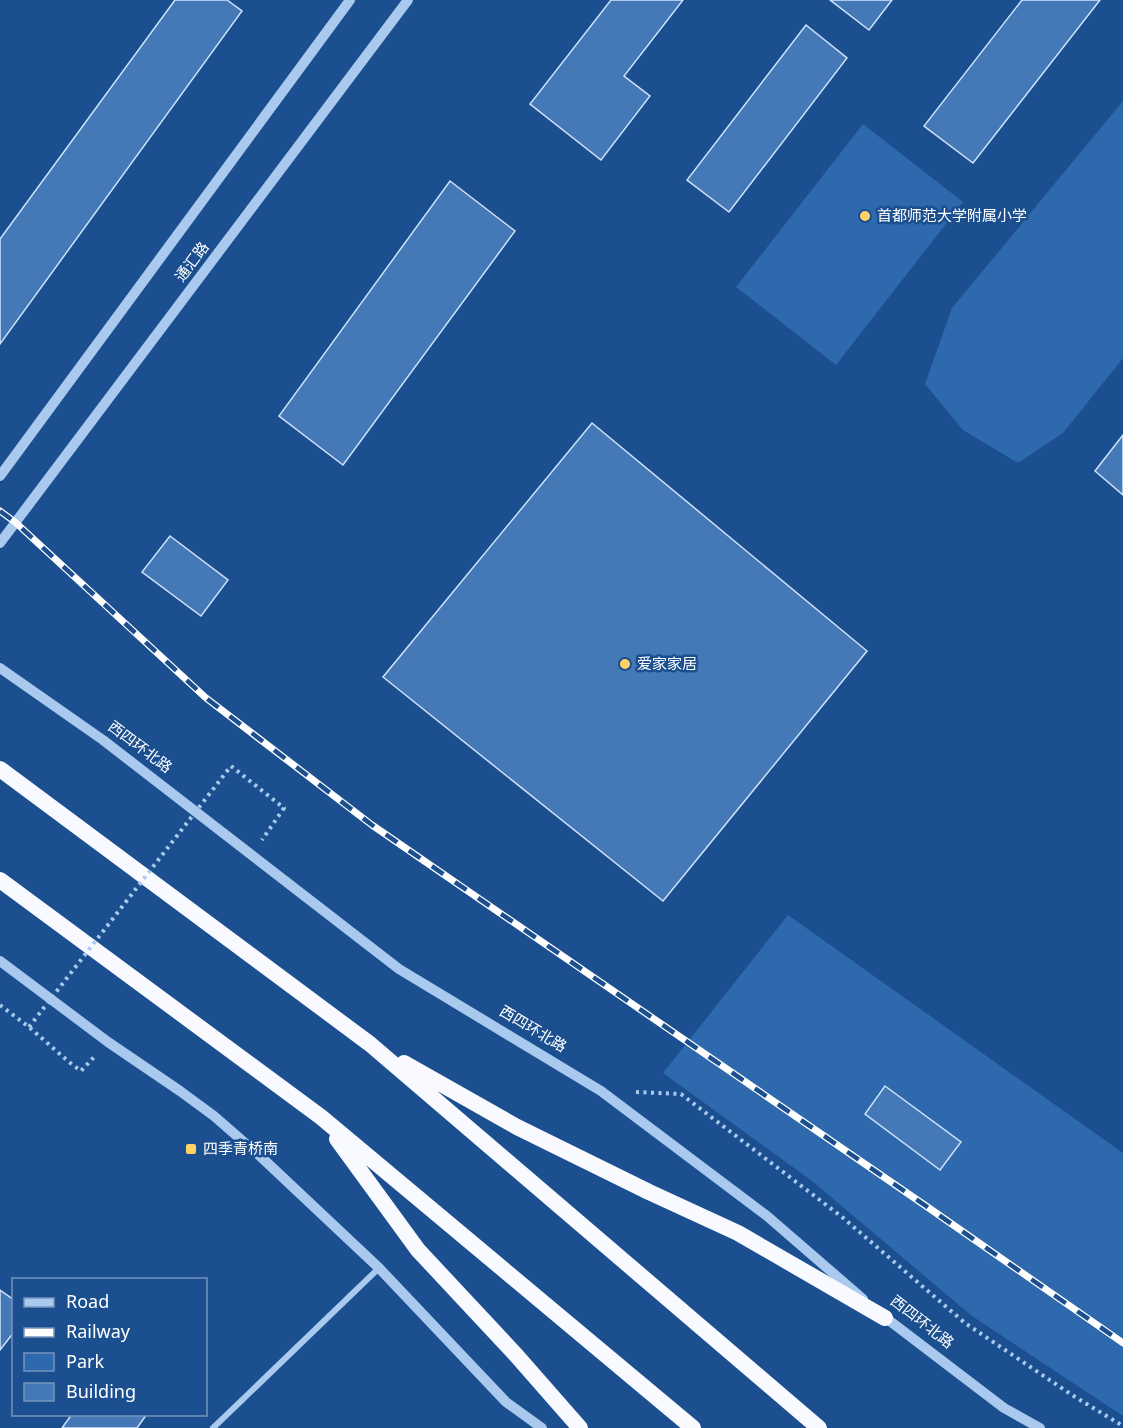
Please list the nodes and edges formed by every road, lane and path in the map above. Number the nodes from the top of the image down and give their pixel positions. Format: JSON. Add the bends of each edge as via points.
{"nodes":[{"id":1,"x":350,"y":0,"type":"edge"},
{"id":2,"x":408,"y":0,"type":"edge"},
{"id":3,"x":0,"y":476,"type":"edge"},
{"id":4,"x":0,"y":543,"type":"edge"},
{"id":5,"x":0,"y":668,"type":"edge"},
{"id":6,"x":0,"y":769,"type":"edge"},
{"id":7,"x":251,"y":855,"type":"junction"},
{"id":8,"x":0,"y":880,"type":"edge"},
{"id":9,"x":0,"y":961,"type":"edge"},
{"id":10,"x":0,"y":1005,"type":"edge"},
{"id":11,"x":29,"y":1027,"type":"junction"},
{"id":12,"x":370,"y":1044,"type":"junction"},
{"id":13,"x":81,"y":1071,"type":"dead end"},
{"id":14,"x":601,"y":1091,"type":"junction"},
{"id":15,"x":321,"y":1117,"type":"junction"},
{"id":16,"x":380,"y":1268,"type":"junction"},
{"id":17,"x":885,"y":1318,"type":"junction"},
{"id":18,"x":1123,"y":1426,"type":"edge"},
{"id":19,"x":213,"y":1428,"type":"edge"},
{"id":20,"x":542,"y":1428,"type":"edge"},
{"id":21,"x":580,"y":1428,"type":"edge"},
{"id":22,"x":693,"y":1428,"type":"edge"},
{"id":23,"x":819,"y":1428,"type":"edge"},
{"id":24,"x":1040,"y":1428,"type":"edge"}],
"edges":[{"from":1,"to":3,"type":"street","name":"通汇路"},
{"from":2,"to":4,"type":"street","name":"通汇路"},
{"from":5,"to":7,"type":"street","name":"西四环北路","via":[[103,740]]},
{"from":6,"to":12,"type":"highway"},
{"from":7,"to":11,"type":"path","bridge":true,"via":[[284,808],[231,766]]},
{"from":7,"to":14,"type":"street","name":"西四环北路","via":[[399,969]]},
{"from":8,"to":15,"type":"highway"},
{"from":9,"to":16,"type":"street","via":[[214,1116]]},
{"from":10,"to":11,"type":"path"},
{"from":11,"to":13,"type":"path"},
{"from":12,"to":17,"type":"highway","via":[[517,1127],[738,1233]]},
{"from":12,"to":23,"type":"highway"},
{"from":14,"to":17,"type":"street","name":"西四环北路","via":[[767,1216]]},
{"from":14,"to":18,"type":"path","via":[[681,1094],[842,1217],[966,1323]]},
{"from":15,"to":21,"type":"highway","via":[[418,1250]]},
{"from":15,"to":22,"type":"highway"},
{"from":16,"to":19,"type":"street"},
{"from":16,"to":20,"type":"street","via":[[506,1402]]},
{"from":17,"to":24,"type":"street","name":"西四环北路","via":[[1004,1408]]}]}
